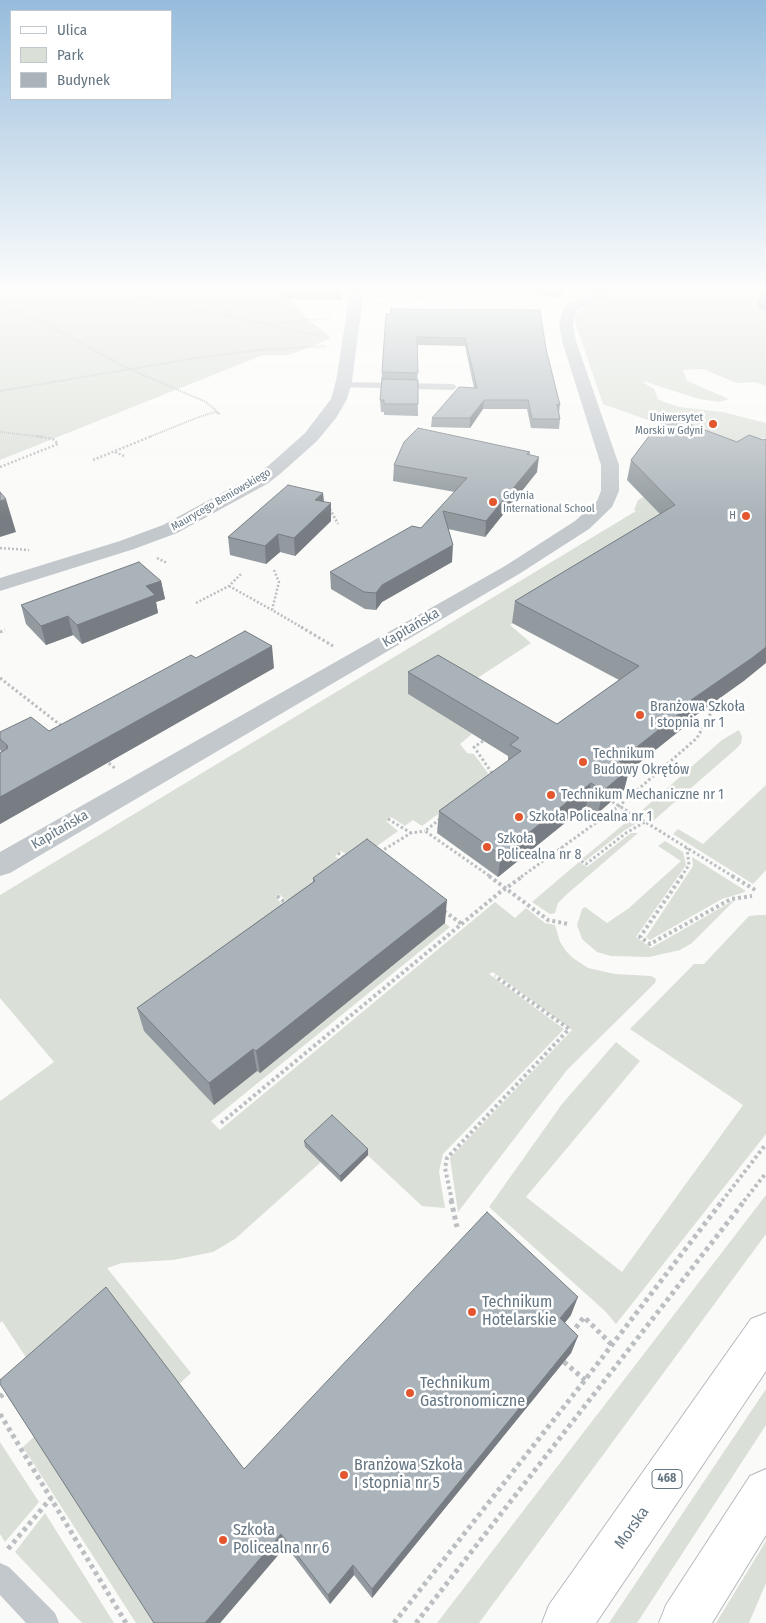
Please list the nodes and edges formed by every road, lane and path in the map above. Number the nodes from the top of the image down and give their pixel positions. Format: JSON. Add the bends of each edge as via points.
{"nodes":[{"id":1,"x":136,"y":367,"type":"edge"},
{"id":2,"x":346,"y":367,"type":"edge"},
{"id":3,"x":578,"y":367,"type":"edge"},
{"id":4,"x":127,"y":368,"type":"junction"},
{"id":5,"x":343,"y":385,"type":"junction"},
{"id":6,"x":454,"y":387,"type":"dead end"},
{"id":7,"x":0,"y":391,"type":"edge"},
{"id":8,"x":0,"y":432,"type":"edge"},
{"id":9,"x":115,"y":451,"type":"junction"},
{"id":10,"x":124,"y":456,"type":"dead end"},
{"id":11,"x":93,"y":460,"type":"dead end"},
{"id":12,"x":0,"y":467,"type":"edge"},
{"id":13,"x":326,"y":505,"type":"edge"},
{"id":14,"x":338,"y":524,"type":"dead end"},
{"id":15,"x":274,"y":570,"type":"dead end"},
{"id":16,"x":242,"y":574,"type":"dead end"},
{"id":17,"x":0,"y":585,"type":"edge"},
{"id":18,"x":229,"y":586,"type":"junction"},
{"id":19,"x":196,"y":603,"type":"dead end"},
{"id":20,"x":272,"y":610,"type":"junction"},
{"id":21,"x":5,"y":630,"type":"dead end"},
{"id":22,"x":0,"y":632,"type":"edge"},
{"id":23,"x":336,"y":648,"type":"dead end"},
{"id":24,"x":0,"y":678,"type":"edge"},
{"id":25,"x":713,"y":709,"type":"edge"},
{"id":26,"x":67,"y":731,"type":"edge"},
{"id":27,"x":483,"y":741,"type":"edge"},
{"id":28,"x":104,"y":760,"type":"edge"},
{"id":29,"x":499,"y":768,"type":"edge"},
{"id":30,"x":120,"y":771,"type":"dead end"},
{"id":31,"x":492,"y":773,"type":"junction"},
{"id":32,"x":495,"y":778,"type":"edge"},
{"id":33,"x":607,"y":799,"type":"edge"},
{"id":34,"x":619,"y":806,"type":"junction"},
{"id":35,"x":388,"y":819,"type":"dead end"},
{"id":36,"x":440,"y":819,"type":"edge"},
{"id":37,"x":645,"y":822,"type":"junction"},
{"id":38,"x":425,"y":831,"type":"junction"},
{"id":39,"x":411,"y":833,"type":"junction"},
{"id":40,"x":560,"y":848,"type":"junction"},
{"id":41,"x":687,"y":848,"type":"junction"},
{"id":42,"x":338,"y":853,"type":"dead end"},
{"id":43,"x":372,"y":857,"type":"edge"},
{"id":44,"x":350,"y":861,"type":"edge"},
{"id":45,"x":0,"y":865,"type":"edge"},
{"id":46,"x":506,"y":888,"type":"junction"},
{"id":47,"x":756,"y":891,"type":"dead end"},
{"id":48,"x":277,"y":896,"type":"dead end"},
{"id":49,"x":752,"y":896,"type":"dead end"},
{"id":50,"x":439,"y":907,"type":"edge"},
{"id":51,"x":294,"y":910,"type":"edge"},
{"id":52,"x":462,"y":924,"type":"junction"},
{"id":53,"x":568,"y":924,"type":"dead end"},
{"id":54,"x":495,"y":976,"type":"dead end"},
{"id":55,"x":221,"y":1123,"type":"dead end"},
{"id":56,"x":766,"y":1144,"type":"edge"},
{"id":57,"x":766,"y":1173,"type":"edge"},
{"id":58,"x":457,"y":1227,"type":"dead end"},
{"id":59,"x":766,"y":1334,"type":"edge"},
{"id":60,"x":568,"y":1338,"type":"edge"},
{"id":61,"x":612,"y":1345,"type":"junction"},
{"id":62,"x":564,"y":1362,"type":"edge"},
{"id":63,"x":585,"y":1380,"type":"junction"},
{"id":64,"x":13,"y":1385,"type":"edge"},
{"id":65,"x":0,"y":1397,"type":"edge"},
{"id":66,"x":0,"y":1414,"type":"edge"},
{"id":67,"x":766,"y":1492,"type":"edge"},
{"id":68,"x":51,"y":1498,"type":"junction"},
{"id":69,"x":6,"y":1550,"type":"dead end"},
{"id":70,"x":0,"y":1576,"type":"edge"},
{"id":71,"x":45,"y":1623,"type":"edge"},
{"id":72,"x":126,"y":1623,"type":"edge"},
{"id":73,"x":394,"y":1623,"type":"edge"},
{"id":74,"x":416,"y":1623,"type":"edge"},
{"id":75,"x":567,"y":1623,"type":"edge"},
{"id":76,"x":684,"y":1623,"type":"edge"}],
"edges":[{"from":1,"to":4,"type":"path"},
{"from":2,"to":5,"type":"street","name":"Maurycego Beniowskiego"},
{"from":3,"to":45,"type":"street","name":"Kapitańska","via":[[610,465],[610,491],[605,503],[582,525],[512,570]]},
{"from":4,"to":7,"type":"path"},
{"from":4,"to":9,"type":"path","via":[[206,402],[220,414],[215,412],[199,417]]},
{"from":5,"to":6,"type":"lane"},
{"from":5,"to":17,"type":"street","name":"Maurycego Beniowskiego","via":[[330,414],[313,434],[260,480],[170,529]]},
{"from":8,"to":12,"type":"path","via":[[54,440],[58,444]]},
{"from":9,"to":10,"type":"path"},
{"from":9,"to":11,"type":"path"},
{"from":13,"to":14,"type":"path"},
{"from":15,"to":20,"type":"path","via":[[279,582]]},
{"from":16,"to":18,"type":"path"},
{"from":18,"to":19,"type":"path"},
{"from":18,"to":20,"type":"path"},
{"from":20,"to":23,"type":"path"},
{"from":21,"to":22,"type":"path"},
{"from":24,"to":26,"type":"path"},
{"from":25,"to":34,"type":"path","via":[[697,738]]},
{"from":27,"to":31,"type":"path","via":[[474,748]]},
{"from":28,"to":30,"type":"path"},
{"from":29,"to":31,"type":"path"},
{"from":31,"to":32,"type":"path"},
{"from":33,"to":34,"type":"path"},
{"from":34,"to":37,"type":"path"},
{"from":34,"to":40,"type":"path"},
{"from":35,"to":39,"type":"path"},
{"from":36,"to":38,"type":"path"},
{"from":37,"to":40,"type":"path","via":[[586,864]]},
{"from":37,"to":41,"type":"path"},
{"from":38,"to":39,"type":"path"},
{"from":38,"to":46,"type":"path"},
{"from":39,"to":43,"type":"path"},
{"from":40,"to":46,"type":"path"},
{"from":41,"to":47,"type":"path"},
{"from":41,"to":49,"type":"path","via":[[689,864],[640,937],[650,944],[731,899]]},
{"from":42,"to":44,"type":"path"},
{"from":46,"to":52,"type":"path"},
{"from":46,"to":53,"type":"path","via":[[548,920]]},
{"from":48,"to":51,"type":"path"},
{"from":50,"to":52,"type":"path"},
{"from":52,"to":55,"type":"path"},
{"from":54,"to":58,"type":"path","via":[[569,1029],[447,1158],[445,1168]]},
{"from":56,"to":61,"type":"path"},
{"from":57,"to":74,"type":"path"},
{"from":59,"to":75,"type":"main road","name":"Morska","number":"468"},
{"from":60,"to":61,"type":"path","via":[[584,1317]]},
{"from":61,"to":63,"type":"path"},
{"from":62,"to":63,"type":"path"},
{"from":63,"to":73,"type":"path"},
{"from":64,"to":65,"type":"path"},
{"from":66,"to":68,"type":"path"},
{"from":67,"to":76,"type":"main road"},
{"from":68,"to":69,"type":"path"},
{"from":68,"to":72,"type":"path"},
{"from":70,"to":71,"type":"lane"}]}
